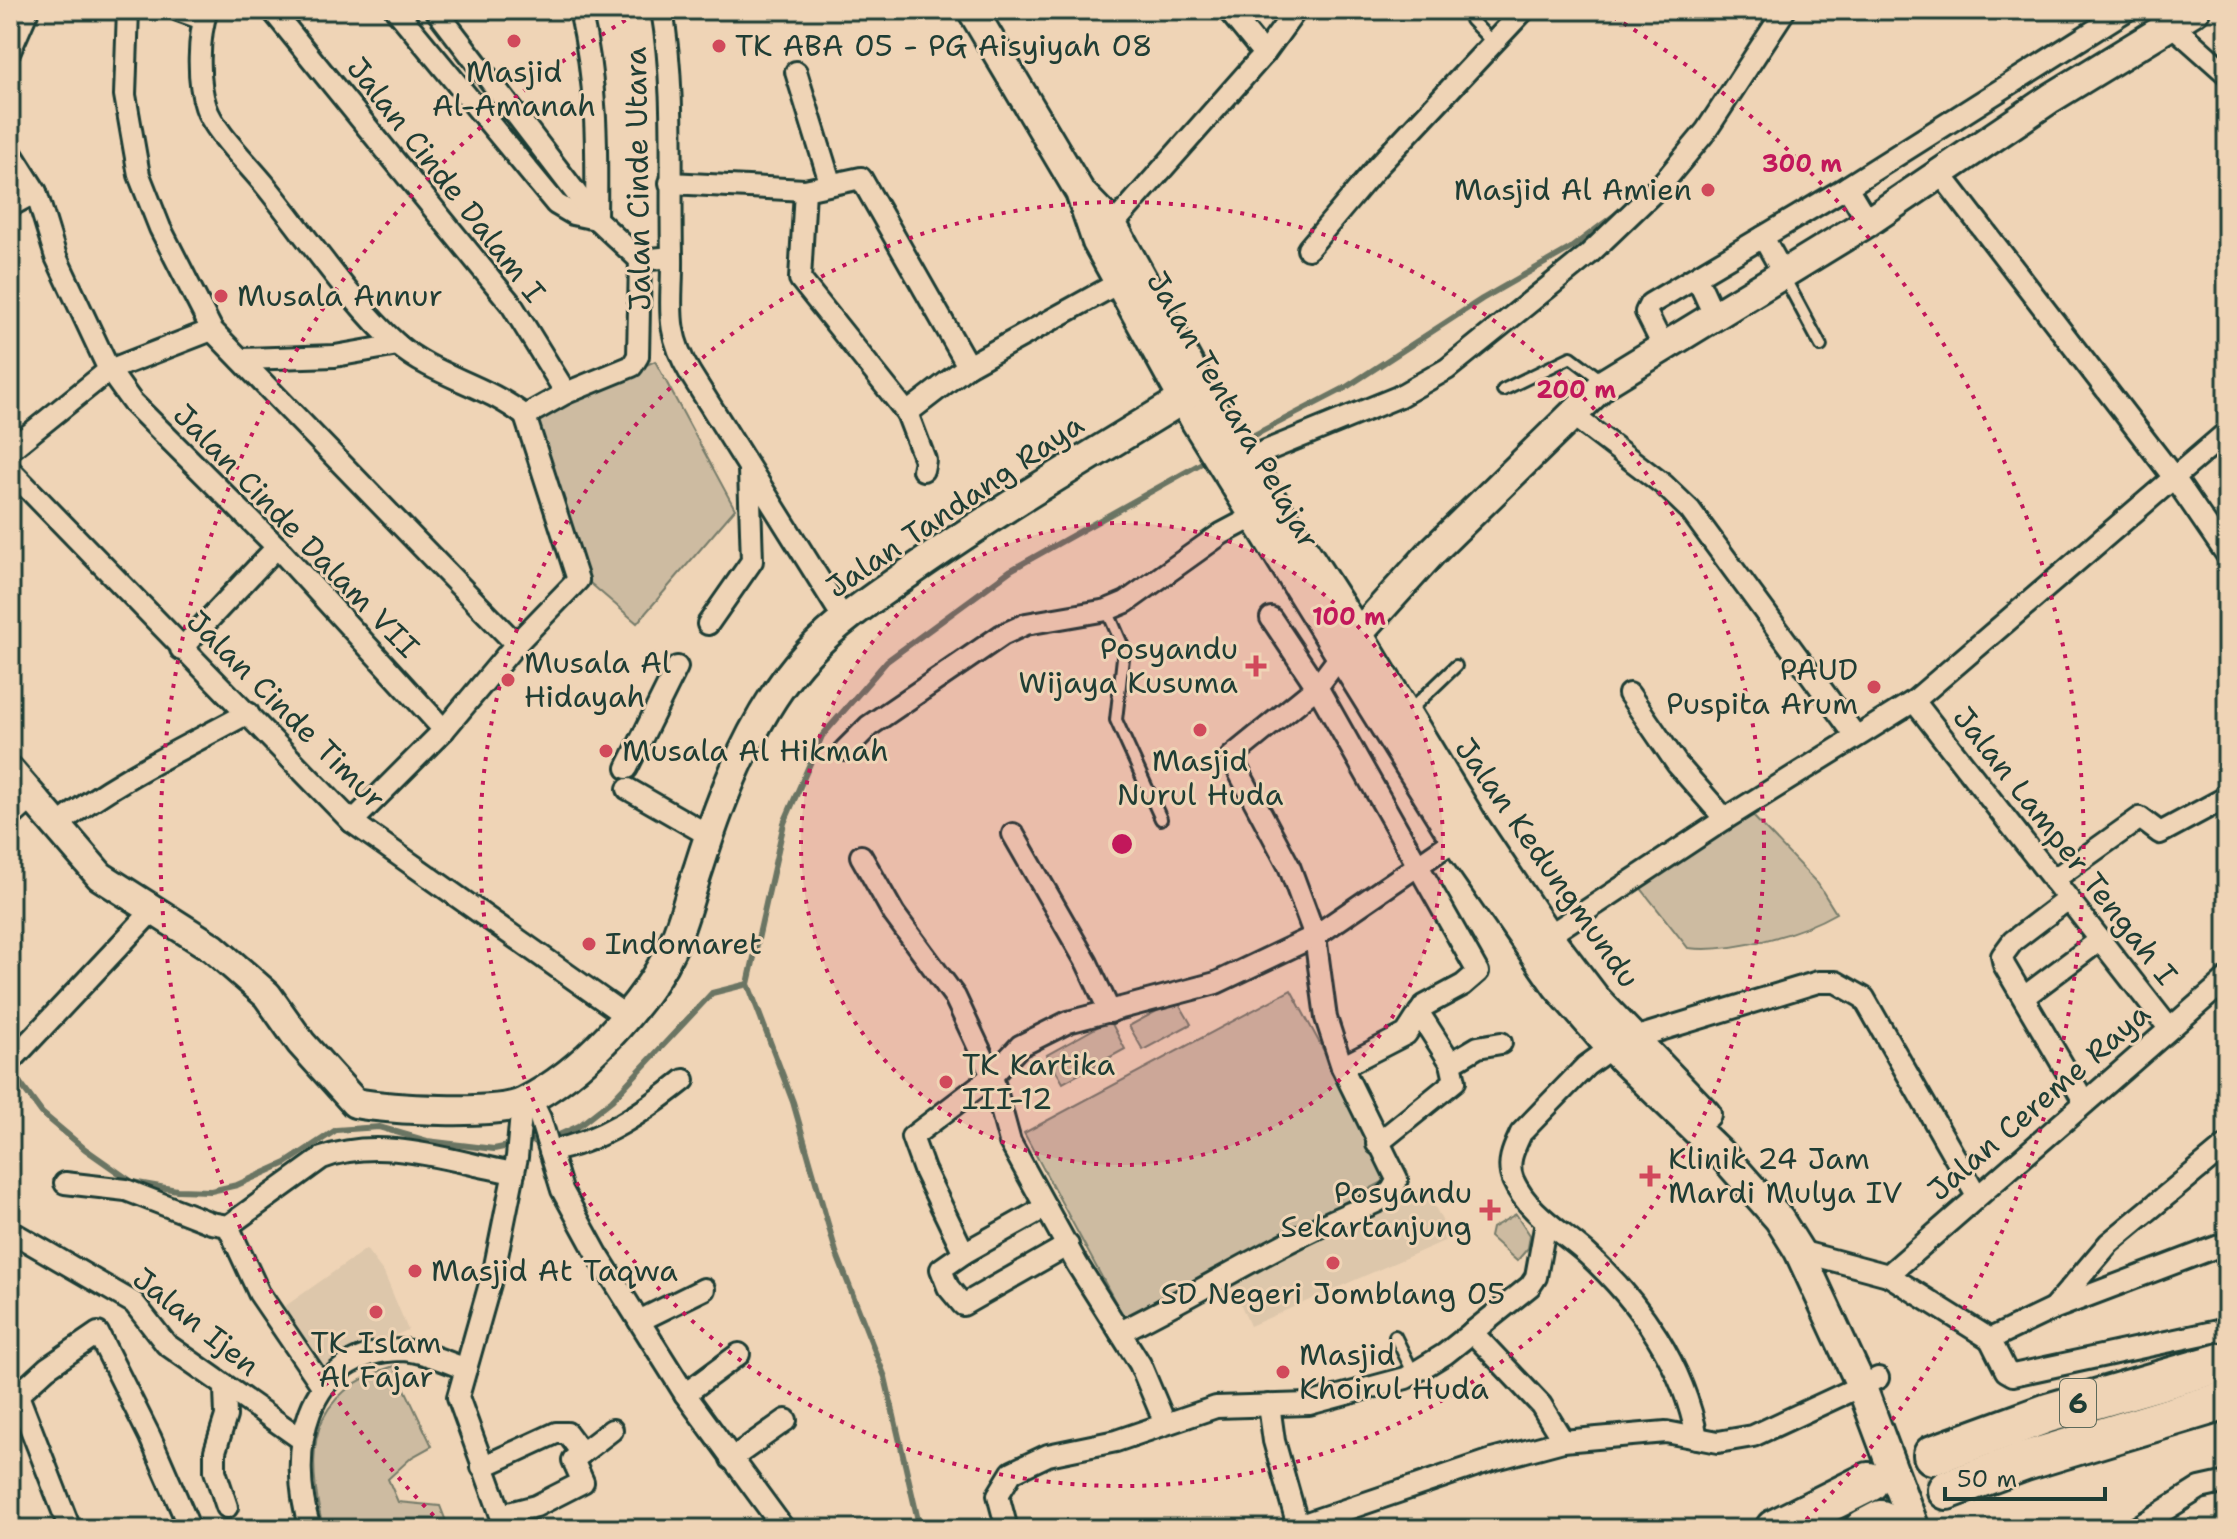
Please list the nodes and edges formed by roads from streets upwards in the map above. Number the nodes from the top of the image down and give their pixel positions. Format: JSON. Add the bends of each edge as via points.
{"nodes":[{"id":1,"x":28,"y":10,"type":"edge"},
{"id":2,"x":128,"y":10,"type":"edge"},
{"id":3,"x":178,"y":10,"type":"edge"},
{"id":4,"x":272,"y":10,"type":"edge"},
{"id":5,"x":396,"y":10,"type":"edge"},
{"id":6,"x":436,"y":10,"type":"edge"},
{"id":7,"x":580,"y":10,"type":"edge"},
{"id":8,"x":662,"y":10,"type":"edge"},
{"id":9,"x":972,"y":10,"type":"edge"},
{"id":10,"x":1228,"y":10,"type":"edge"},
{"id":11,"x":1296,"y":10,"type":"edge"},
{"id":12,"x":1524,"y":10,"type":"edge"},
{"id":13,"x":1785,"y":10,"type":"edge"},
{"id":14,"x":2127,"y":10,"type":"edge"},
{"id":15,"x":205,"y":14,"type":"edge"},
{"id":16,"x":2174,"y":15,"type":"edge"},
{"id":17,"x":2076,"y":43,"type":"junction"},
{"id":18,"x":10,"y":51,"type":"edge"},
{"id":19,"x":1264,"y":54,"type":"junction"},
{"id":20,"x":2035,"y":68,"type":"junction"},
{"id":21,"x":796,"y":72,"type":"dead end"},
{"id":22,"x":2092,"y":73,"type":"junction"},
{"id":23,"x":2227,"y":74,"type":"edge"},
{"id":24,"x":2051,"y":98,"type":"junction"},
{"id":25,"x":1964,"y":113,"type":"junction"},
{"id":26,"x":1981,"y":145,"type":"junction"},
{"id":27,"x":10,"y":151,"type":"edge"},
{"id":28,"x":1940,"y":173,"type":"junction"},
{"id":29,"x":830,"y":182,"type":"junction"},
{"id":30,"x":670,"y":183,"type":"junction"},
{"id":31,"x":1847,"y":187,"type":"junction"},
{"id":32,"x":805,"y":190,"type":"junction"},
{"id":33,"x":36,"y":192,"type":"junction"},
{"id":34,"x":10,"y":206,"type":"edge"},
{"id":35,"x":596,"y":219,"type":"junction"},
{"id":36,"x":1868,"y":222,"type":"junction"},
{"id":37,"x":1105,"y":234,"type":"junction"},
{"id":38,"x":1763,"y":237,"type":"junction"},
{"id":39,"x":1308,"y":249,"type":"dead end"},
{"id":40,"x":672,"y":257,"type":"junction"},
{"id":41,"x":640,"y":260,"type":"junction"},
{"id":42,"x":1783,"y":273,"type":"junction"},
{"id":43,"x":1697,"y":278,"type":"junction"},
{"id":44,"x":1120,"y":282,"type":"junction"},
{"id":45,"x":1714,"y":315,"type":"junction"},
{"id":46,"x":212,"y":330,"type":"junction"},
{"id":47,"x":398,"y":345,"type":"junction"},
{"id":48,"x":1663,"y":346,"type":"junction"},
{"id":49,"x":242,"y":359,"type":"junction"},
{"id":50,"x":968,"y":366,"type":"junction"},
{"id":51,"x":109,"y":370,"type":"junction"},
{"id":52,"x":566,"y":393,"type":"junction"},
{"id":53,"x":1197,"y":408,"type":"junction"},
{"id":54,"x":907,"y":413,"type":"junction"},
{"id":55,"x":1571,"y":414,"type":"junction"},
{"id":56,"x":525,"y":416,"type":"junction"},
{"id":57,"x":2227,"y":432,"type":"edge"},
{"id":58,"x":10,"y":450,"type":"edge"},
{"id":59,"x":1237,"y":459,"type":"junction"},
{"id":60,"x":10,"y":470,"type":"edge"},
{"id":61,"x":749,"y":470,"type":"junction"},
{"id":62,"x":923,"y":470,"type":"dead end"},
{"id":63,"x":2175,"y":479,"type":"junction"},
{"id":64,"x":1253,"y":517,"type":"junction"},
{"id":65,"x":277,"y":547,"type":"junction"},
{"id":66,"x":2227,"y":555,"type":"edge"},
{"id":67,"x":1271,"y":618,"type":"dead end"},
{"id":68,"x":844,"y":619,"type":"junction"},
{"id":69,"x":708,"y":624,"type":"dead end"},
{"id":70,"x":1349,"y":643,"type":"junction"},
{"id":71,"x":516,"y":644,"type":"junction"},
{"id":72,"x":181,"y":649,"type":"junction"},
{"id":73,"x":677,"y":667,"type":"dead end"},
{"id":74,"x":1317,"y":687,"type":"junction"},
{"id":75,"x":1629,"y":694,"type":"dead end"},
{"id":76,"x":1914,"y":701,"type":"junction"},
{"id":77,"x":248,"y":713,"type":"junction"},
{"id":78,"x":444,"y":730,"type":"junction"},
{"id":79,"x":1855,"y":735,"type":"junction"},
{"id":80,"x":845,"y":750,"type":"dead end"},
{"id":81,"x":627,"y":768,"type":"dead end"},
{"id":82,"x":10,"y":771,"type":"edge"},
{"id":83,"x":628,"y":789,"type":"dead end"},
{"id":84,"x":33,"y":797,"type":"junction"},
{"id":85,"x":2227,"y":797,"type":"edge"},
{"id":86,"x":10,"y":818,"type":"edge"},
{"id":87,"x":1725,"y":819,"type":"junction"},
{"id":88,"x":352,"y":822,"type":"junction"},
{"id":89,"x":55,"y":827,"type":"junction"},
{"id":90,"x":1465,"y":833,"type":"junction"},
{"id":91,"x":1013,"y":834,"type":"dead end"},
{"id":92,"x":710,"y":836,"type":"junction"},
{"id":93,"x":861,"y":856,"type":"dead end"},
{"id":94,"x":1417,"y":869,"type":"junction"},
{"id":95,"x":2053,"y":880,"type":"junction"},
{"id":96,"x":2068,"y":899,"type":"junction"},
{"id":97,"x":152,"y":911,"type":"junction"},
{"id":98,"x":1315,"y":936,"type":"junction"},
{"id":99,"x":1548,"y":936,"type":"junction"},
{"id":100,"x":2100,"y":940,"type":"junction"},
{"id":101,"x":2227,"y":979,"type":"edge"},
{"id":102,"x":2024,"y":997,"type":"junction"},
{"id":103,"x":1110,"y":1012,"type":"junction"},
{"id":104,"x":1419,"y":1013,"type":"junction"},
{"id":105,"x":626,"y":1016,"type":"junction"},
{"id":106,"x":2169,"y":1028,"type":"junction"},
{"id":107,"x":1501,"y":1043,"type":"dead end"},
{"id":108,"x":1621,"y":1043,"type":"junction"},
{"id":109,"x":16,"y":1047,"type":"edge"},
{"id":110,"x":1451,"y":1063,"type":"junction"},
{"id":111,"x":1342,"y":1067,"type":"junction"},
{"id":112,"x":992,"y":1076,"type":"junction"},
{"id":113,"x":684,"y":1080,"type":"dead end"},
{"id":114,"x":2084,"y":1101,"type":"junction"},
{"id":115,"x":528,"y":1110,"type":"junction"},
{"id":116,"x":1377,"y":1144,"type":"junction"},
{"id":117,"x":2227,"y":1145,"type":"edge"},
{"id":118,"x":550,"y":1151,"type":"junction"},
{"id":119,"x":516,"y":1165,"type":"junction"},
{"id":120,"x":65,"y":1183,"type":"dead end"},
{"id":121,"x":1977,"y":1196,"type":"junction"},
{"id":122,"x":1046,"y":1207,"type":"junction"},
{"id":123,"x":1546,"y":1222,"type":"junction"},
{"id":124,"x":228,"y":1226,"type":"junction"},
{"id":125,"x":10,"y":1231,"type":"edge"},
{"id":126,"x":2227,"y":1243,"type":"edge"},
{"id":127,"x":1068,"y":1245,"type":"junction"},
{"id":128,"x":964,"y":1253,"type":"junction"},
{"id":129,"x":1811,"y":1255,"type":"junction"},
{"id":130,"x":1888,"y":1275,"type":"junction"},
{"id":131,"x":704,"y":1289,"type":"dead end"},
{"id":132,"x":2053,"y":1309,"type":"junction"},
{"id":133,"x":639,"y":1321,"type":"junction"},
{"id":134,"x":2227,"y":1329,"type":"edge"},
{"id":135,"x":1120,"y":1332,"type":"junction"},
{"id":136,"x":1472,"y":1332,"type":"junction"},
{"id":137,"x":1990,"y":1339,"type":"junction"},
{"id":138,"x":739,"y":1354,"type":"dead end"},
{"id":139,"x":2227,"y":1361,"type":"edge"},
{"id":140,"x":466,"y":1369,"type":"junction"},
{"id":141,"x":1869,"y":1381,"type":"junction"},
{"id":142,"x":323,"y":1387,"type":"junction"},
{"id":143,"x":225,"y":1389,"type":"junction"},
{"id":144,"x":685,"y":1394,"type":"junction"},
{"id":145,"x":14,"y":1397,"type":"edge"},
{"id":146,"x":2227,"y":1400,"type":"edge"},
{"id":147,"x":1269,"y":1405,"type":"junction"},
{"id":148,"x":786,"y":1420,"type":"dead end"},
{"id":149,"x":1165,"y":1423,"type":"junction"},
{"id":150,"x":612,"y":1430,"type":"dead end"},
{"id":151,"x":1697,"y":1438,"type":"junction"},
{"id":152,"x":301,"y":1439,"type":"junction"},
{"id":153,"x":1563,"y":1441,"type":"junction"},
{"id":154,"x":582,"y":1453,"type":"junction"},
{"id":155,"x":1933,"y":1455,"type":"tunnel mouth"},
{"id":156,"x":731,"y":1459,"type":"junction"},
{"id":157,"x":482,"y":1467,"type":"junction"},
{"id":158,"x":1869,"y":1482,"type":"tunnel mouth"},
{"id":159,"x":2227,"y":1482,"type":"edge"},
{"id":160,"x":1947,"y":1490,"type":"tunnel mouth"},
{"id":161,"x":227,"y":1507,"type":"dead end"},
{"id":162,"x":504,"y":1522,"type":"edge"},
{"id":163,"x":63,"y":1525,"type":"edge"},
{"id":164,"x":1887,"y":1526,"type":"edge"},
{"id":165,"x":1293,"y":1527,"type":"edge"},
{"id":166,"x":190,"y":1529,"type":"edge"},
{"id":167,"x":310,"y":1529,"type":"edge"},
{"id":168,"x":784,"y":1529,"type":"edge"},
{"id":169,"x":1007,"y":1529,"type":"edge"},
{"id":170,"x":1775,"y":1529,"type":"edge"},
{"id":171,"x":1935,"y":1529,"type":"edge"},
{"id":172,"x":2135,"y":1529,"type":"edge"}],
"edges":[{"from":1,"to":18,"type":"street"},
{"from":2,"to":46,"type":"street","via":[[125,95],[139,175]]},
{"from":3,"to":15,"type":"street"},
{"from":4,"to":52,"type":"street","name":"Jalan Cinde Dalam I","via":[[511,304]]},
{"from":5,"to":35,"type":"street","via":[[556,204]]},
{"from":6,"to":35,"type":"street"},
{"from":7,"to":35,"type":"street","name":"Jalan Cinde Utara","via":[[597,113]]},
{"from":8,"to":30,"type":"street","name":"Jalan Cinde Utara","via":[[672,67]]},
{"from":9,"to":37,"type":"main road","name":"Jalan Tentara Pelajar"},
{"from":10,"to":19,"type":"street"},
{"from":11,"to":19,"type":"street"},
{"from":12,"to":39,"type":"street"},
{"from":13,"to":59,"type":"street","via":[[1706,131],[1662,184],[1588,255],[1447,369],[1398,397]]},
{"from":14,"to":17,"type":"street"},
{"from":15,"to":47,"type":"street","via":[[206,109]]},
{"from":16,"to":22,"type":"main road"},
{"from":16,"to":23,"type":"street"},
{"from":17,"to":20,"type":"street"},
{"from":17,"to":22,"type":"street"},
{"from":19,"to":37,"type":"street"},
{"from":20,"to":24,"type":"street"},
{"from":20,"to":25,"type":"street"},
{"from":21,"to":29,"type":"street"},
{"from":22,"to":24,"type":"main road"},
{"from":24,"to":26,"type":"main road"},
{"from":25,"to":26,"type":"street"},
{"from":25,"to":31,"type":"street"},
{"from":26,"to":28,"type":"main road"},
{"from":27,"to":33,"type":"street","name":"Jalan Cinde Dalam VII"},
{"from":28,"to":36,"type":"main road"},
{"from":28,"to":63,"type":"street"},
{"from":29,"to":32,"type":"street"},
{"from":29,"to":50,"type":"street","via":[[864,181]]},
{"from":30,"to":32,"type":"street"},
{"from":30,"to":40,"type":"street","name":"Jalan Cinde Utara"},
{"from":31,"to":36,"type":"street"},
{"from":31,"to":38,"type":"street"},
{"from":32,"to":54,"type":"street","via":[[800,279]]},
{"from":33,"to":34,"type":"street"},
{"from":33,"to":51,"type":"street","name":"Jalan Cinde Dalam VII","via":[[56,257]]},
{"from":35,"to":41,"type":"street"},
{"from":36,"to":42,"type":"main road"},
{"from":37,"to":44,"type":"main road","name":"Jalan Tentara Pelajar"},
{"from":37,"to":53,"type":"main road","name":"Jalan Tentara Pelajar"},
{"from":38,"to":42,"type":"street"},
{"from":38,"to":43,"type":"street"},
{"from":40,"to":41,"type":"street"},
{"from":40,"to":61,"type":"street","name":"Jalan Cinde Utara","via":[[669,311],[679,355]]},
{"from":41,"to":52,"type":"street","via":[[636,361]]},
{"from":42,"to":45,"type":"main road"},
{"from":43,"to":45,"type":"street"},
{"from":43,"to":48,"type":"street","via":[[1646,308]]},
{"from":44,"to":50,"type":"street"},
{"from":44,"to":53,"type":"main road","name":"Jalan Tentara Pelajar"},
{"from":45,"to":48,"type":"main road"},
{"from":46,"to":49,"type":"street"},
{"from":46,"to":51,"type":"street"},
{"from":47,"to":49,"type":"street","via":[[335,356]]},
{"from":47,"to":56,"type":"street"},
{"from":48,"to":55,"type":"main road","via":[[1605,383]]},
{"from":49,"to":71,"type":"street"},
{"from":50,"to":54,"type":"street"},
{"from":51,"to":58,"type":"street"},
{"from":51,"to":65,"type":"street","name":"Jalan Cinde Dalam VII","via":[[155,429]]},
{"from":52,"to":56,"type":"street"},
{"from":53,"to":59,"type":"main road","name":"Jalan Tentara Pelajar"},
{"from":53,"to":68,"type":"main road","name":"Jalan Tandang Raya","via":[[971,529]]},
{"from":54,"to":62,"type":"street","via":[[925,460]]},
{"from":55,"to":70,"type":"main road"},
{"from":55,"to":79,"type":"street","via":[[1690,510]]},
{"from":56,"to":71,"type":"street","via":[[578,578]]},
{"from":57,"to":63,"type":"street"},
{"from":59,"to":64,"type":"main road","name":"Jalan Tentara Pelajar"},
{"from":59,"to":70,"type":"main road","name":"Jalan Tentara Pelajar"},
{"from":60,"to":72,"type":"street","name":"Jalan Cinde Timur"},
{"from":61,"to":68,"type":"street","name":"Jalan Cinde Utara"},
{"from":61,"to":69,"type":"street","name":"Jalan Cinde Utara","via":[[752,561]]},
{"from":63,"to":66,"type":"street"},
{"from":63,"to":76,"type":"street"},
{"from":64,"to":70,"type":"main road","name":"Jalan Tentara Pelajar"},
{"from":64,"to":80,"type":"street","via":[[1126,602],[1035,622],[1002,635],[869,726]]},
{"from":65,"to":72,"type":"street"},
{"from":65,"to":78,"type":"street","name":"Jalan Cinde Dalam VII"},
{"from":67,"to":74,"type":"street"},
{"from":68,"to":92,"type":"main road","name":"Jalan Tandang Raya","via":[[780,689],[730,782]]},
{"from":70,"to":74,"type":"street"},
{"from":70,"to":90,"type":"main road","name":"Jalan Kedungmundu"},
{"from":70,"to":90,"type":"main road","name":"Jalan Kedungmundu","via":[[1406,714]]},
{"from":71,"to":78,"type":"street"},
{"from":72,"to":77,"type":"street","name":"Jalan Cinde Timur"},
{"from":73,"to":81,"type":"street"},
{"from":74,"to":94,"type":"street"},
{"from":74,"to":98,"type":"street","via":[[1231,757],[1289,866]]},
{"from":75,"to":87,"type":"street","via":[[1677,764]]},
{"from":76,"to":79,"type":"street"},
{"from":76,"to":95,"type":"street","name":"Jalan Lamper Tengah I"},
{"from":77,"to":88,"type":"street","name":"Jalan Cinde Timur"},
{"from":77,"to":89,"type":"street","via":[[166,754]]},
{"from":78,"to":88,"type":"street"},
{"from":79,"to":87,"type":"street"},
{"from":82,"to":84,"type":"main road","name":"Jalan Tandang Raya"},
{"from":83,"to":92,"type":"street"},
{"from":84,"to":86,"type":"street"},
{"from":84,"to":89,"type":"main road","name":"Jalan Tandang Raya"},
{"from":85,"to":95,"type":"street","via":[[2160,833],[2140,818]]},
{"from":87,"to":99,"type":"street"},
{"from":88,"to":105,"type":"street","name":"Jalan Cinde Timur"},
{"from":89,"to":97,"type":"main road","name":"Jalan Tandang Raya","via":[[100,876]]},
{"from":90,"to":94,"type":"street"},
{"from":90,"to":99,"type":"main road","name":"Jalan Kedungmundu"},
{"from":90,"to":108,"type":"main road","name":"Jalan Kedungmundu","via":[[1557,986]]},
{"from":91,"to":103,"type":"street"},
{"from":92,"to":105,"type":"main road","name":"Jalan Tandang Raya","via":[[672,947]]},
{"from":93,"to":112,"type":"street","via":[[894,914],[955,997]]},
{"from":94,"to":98,"type":"street"},
{"from":94,"to":104,"type":"street","via":[[1477,970]]},
{"from":95,"to":96,"type":"street","name":"Jalan Lamper Tengah I"},
{"from":96,"to":100,"type":"street","name":"Jalan Lamper Tengah I"},
{"from":96,"to":102,"type":"street","via":[[2013,941],[2002,956]]},
{"from":97,"to":109,"type":"street"},
{"from":97,"to":115,"type":"main road","name":"Jalan Tandang Raya","via":[[213,948],[267,995],[355,1103]]},
{"from":98,"to":103,"type":"street","via":[[1216,983]]},
{"from":98,"to":111,"type":"street","via":[[1326,1018]]},
{"from":99,"to":108,"type":"main road","name":"Jalan Kedungmundu"},
{"from":100,"to":102,"type":"street"},
{"from":100,"to":106,"type":"street","name":"Jalan Lamper Tengah I"},
{"from":101,"to":106,"type":"street","name":"Jalan Cereme Raya"},
{"from":102,"to":114,"type":"street"},
{"from":103,"to":112,"type":"street","via":[[1068,1022],[1020,1046]]},
{"from":104,"to":110,"type":"street"},
{"from":104,"to":111,"type":"street","via":[[1406,1034]]},
{"from":105,"to":115,"type":"main road","name":"Jalan Tandang Raya"},
{"from":106,"to":114,"type":"street","name":"Jalan Cereme Raya"},
{"from":107,"to":110,"type":"street","via":[[1478,1047]]},
{"from":108,"to":121,"type":"street","via":[[1818,982],[1851,988],[1875,1015]]},
{"from":108,"to":123,"type":"street","via":[[1592,1061],[1521,1133],[1514,1149],[1514,1183]]},
{"from":108,"to":129,"type":"main road","name":"Jalan Kedungmundu"},
{"from":110,"to":116,"type":"street","via":[[1455,1081]]},
{"from":111,"to":116,"type":"street"},
{"from":112,"to":122,"type":"street","via":[[1010,1142]]},
{"from":112,"to":128,"type":"street","via":[[912,1137]]},
{"from":113,"to":118,"type":"street","via":[[648,1111],[573,1147]]},
{"from":114,"to":121,"type":"street","name":"Jalan Cereme Raya"},
{"from":115,"to":118,"type":"street"},
{"from":115,"to":119,"type":"street"},
{"from":116,"to":135,"type":"street","via":[[1397,1179],[1382,1199],[1288,1240]]},
{"from":117,"to":132,"type":"street","via":[[2109,1243]]},
{"from":118,"to":133,"type":"street","via":[[569,1203]]},
{"from":119,"to":124,"type":"street","via":[[391,1148],[340,1151],[322,1158]]},
{"from":119,"to":140,"type":"street"},
{"from":120,"to":124,"type":"street","via":[[126,1190]]},
{"from":121,"to":130,"type":"street","name":"Jalan Cereme Raya"},
{"from":122,"to":127,"type":"street"},
{"from":122,"to":128,"type":"street"},
{"from":123,"to":136,"type":"street","via":[[1533,1282]]},
{"from":123,"to":151,"type":"street","via":[[1617,1284],[1648,1326],[1675,1366]]},
{"from":124,"to":142,"type":"street","via":[[259,1293]]},
{"from":125,"to":143,"type":"street","name":"Jalan Ijen","via":[[134,1303],[166,1344]]},
{"from":126,"to":132,"type":"street"},
{"from":127,"to":128,"type":"street","via":[[963,1305],[941,1269]]},
{"from":127,"to":135,"type":"street"},
{"from":129,"to":130,"type":"street"},
{"from":129,"to":141,"type":"main road","name":"Jalan Kedungmundu"},
{"from":130,"to":137,"type":"street"},
{"from":131,"to":133,"type":"street"},
{"from":132,"to":137,"type":"street"},
{"from":133,"to":144,"type":"street"},
{"from":134,"to":137,"type":"street","via":[[2013,1375]]},
{"from":135,"to":149,"type":"street"},
{"from":136,"to":147,"type":"street","via":[[1414,1374],[1309,1404]]},
{"from":136,"to":153,"type":"street","via":[[1541,1405]]},
{"from":138,"to":144,"type":"street"},
{"from":139,"to":155,"type":"highway","number":"6","via":[[2048,1413]]},
{"from":140,"to":142,"type":"street","via":[[403,1350],[376,1353],[363,1355]]},
{"from":140,"to":157,"type":"street","via":[[458,1397]]},
{"from":141,"to":151,"type":"street","via":[[1753,1436],[1718,1442]]},
{"from":141,"to":164,"type":"main road","name":"Jalan Kedungmundu"},
{"from":141,"to":171,"type":"main road","name":"Jalan Kedungmundu"},
{"from":142,"to":152,"type":"street","via":[[308,1412]]},
{"from":143,"to":152,"type":"street","name":"Jalan Ijen"},
{"from":143,"to":161,"type":"street","via":[[226,1416],[215,1471]]},
{"from":144,"to":156,"type":"street"},
{"from":145,"to":163,"type":"street"},
{"from":145,"to":166,"type":"street","via":[[98,1333]]},
{"from":146,"to":160,"type":"highway","number":"6"},
{"from":147,"to":149,"type":"street","via":[[1216,1407]]},
{"from":147,"to":165,"type":"street"},
{"from":148,"to":156,"type":"street"},
{"from":149,"to":169,"type":"street","via":[[1116,1441],[1048,1455],[1012,1472],[998,1495]]},
{"from":150,"to":154,"type":"street"},
{"from":151,"to":153,"type":"street","via":[[1666,1432]]},
{"from":152,"to":167,"type":"street","via":[[303,1505]]},
{"from":153,"to":165,"type":"street"},
{"from":154,"to":157,"type":"street","via":[[567,1433],[556,1433]]},
{"from":154,"to":162,"type":"street","via":[[573,1460],[583,1482]]},
{"from":156,"to":168,"type":"street"},
{"from":157,"to":162,"type":"street"},
{"from":158,"to":170,"type":"highway"},
{"from":159,"to":172,"type":"street","via":[[2200,1488]]}]}
